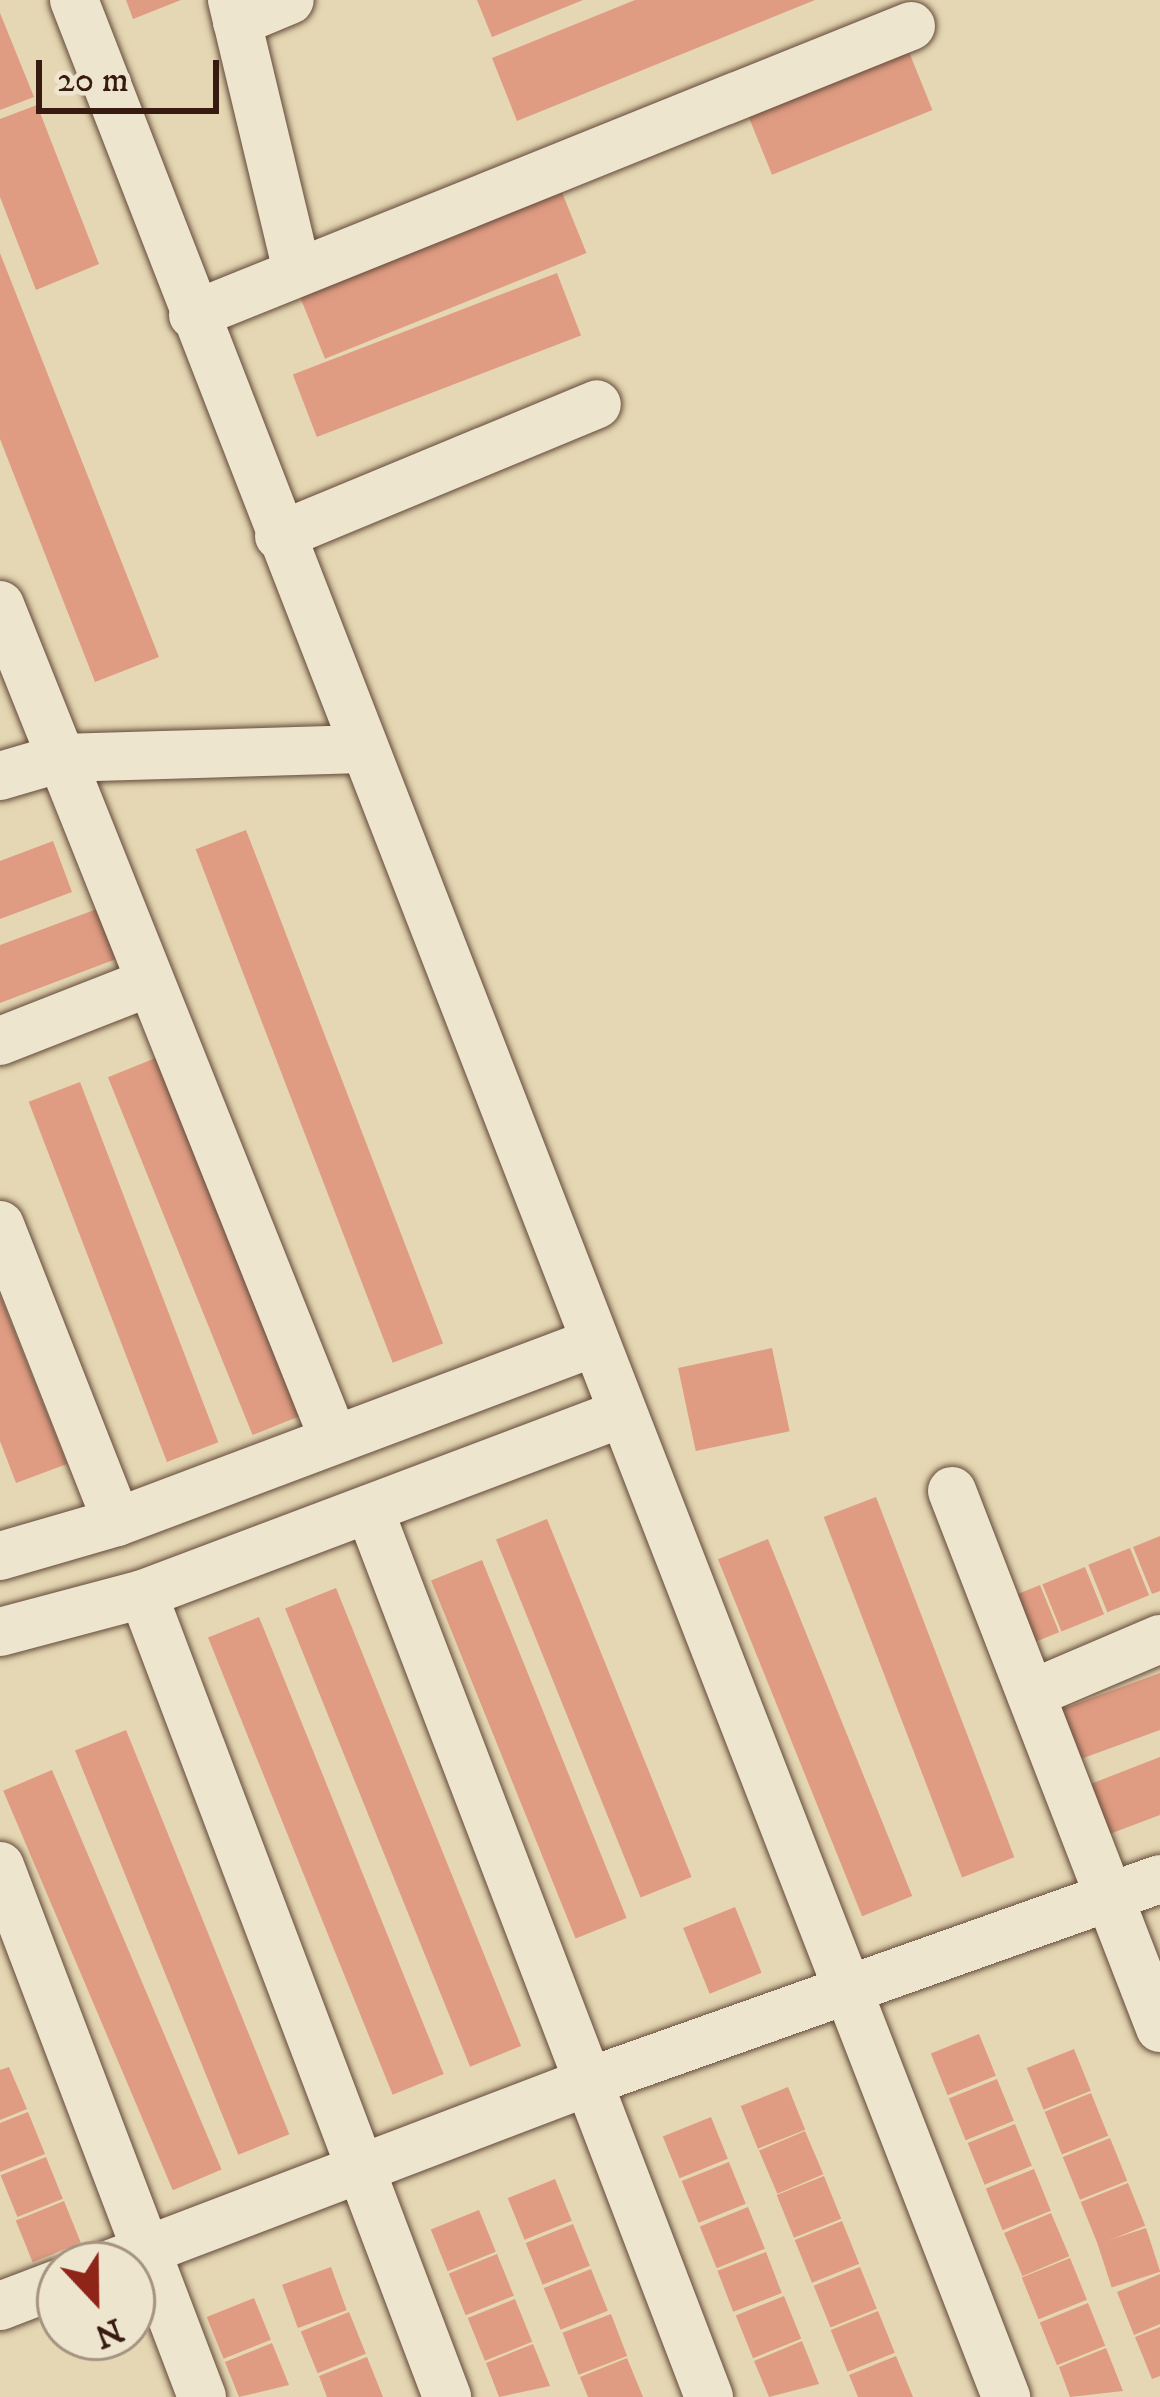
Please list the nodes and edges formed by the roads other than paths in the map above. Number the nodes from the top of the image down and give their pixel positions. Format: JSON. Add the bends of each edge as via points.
{"nodes":[{"id":1,"x":74,"y":0,"type":"edge"},
{"id":2,"x":290,"y":0,"type":"edge"},
{"id":3,"x":235,"y":11,"type":"edge"},
{"id":4,"x":911,"y":26,"type":"dead end"},
{"id":5,"x":297,"y":271,"type":"junction"},
{"id":6,"x":193,"y":315,"type":"junction"},
{"id":7,"x":597,"y":404,"type":"dead end"},
{"id":8,"x":279,"y":536,"type":"junction"},
{"id":9,"x":0,"y":605,"type":"edge"},
{"id":10,"x":362,"y":749,"type":"junction"},
{"id":11,"x":61,"y":758,"type":"junction"},
{"id":12,"x":0,"y":776,"type":"edge"},
{"id":13,"x":148,"y":982,"type":"junction"},
{"id":14,"x":0,"y":1041,"type":"edge"},
{"id":15,"x":0,"y":1226,"type":"edge"},
{"id":16,"x":593,"y":1343,"type":"junction"},
{"id":17,"x":620,"y":1414,"type":"junction"},
{"id":18,"x":333,"y":1437,"type":"junction"},
{"id":19,"x":952,"y":1491,"type":"dead end"},
{"id":20,"x":369,"y":1509,"type":"junction"},
{"id":21,"x":117,"y":1522,"type":"junction"},
{"id":22,"x":0,"y":1556,"type":"edge"},
{"id":23,"x":143,"y":1594,"type":"junction"},
{"id":24,"x":0,"y":1633,"type":"edge"},
{"id":25,"x":1160,"y":1639,"type":"edge"},
{"id":26,"x":1031,"y":1694,"type":"junction"},
{"id":27,"x":0,"y":1866,"type":"edge"},
{"id":28,"x":1160,"y":1879,"type":"edge"},
{"id":29,"x":1109,"y":1899,"type":"junction"},
{"id":30,"x":845,"y":1990,"type":"junction"},
{"id":31,"x":1160,"y":2028,"type":"edge"},
{"id":32,"x":585,"y":2083,"type":"junction"},
{"id":33,"x":359,"y":2169,"type":"junction"},
{"id":34,"x":121,"y":2241,"type":"edge"},
{"id":35,"x":156,"y":2247,"type":"edge"},
{"id":36,"x":36,"y":2292,"type":"edge"},
{"id":37,"x":0,"y":2306,"type":"edge"},
{"id":38,"x":156,"y":2312,"type":"edge"},
{"id":39,"x":202,"y":2397,"type":"edge"},
{"id":40,"x":448,"y":2397,"type":"edge"},
{"id":41,"x":709,"y":2397,"type":"edge"},
{"id":42,"x":1006,"y":2397,"type":"edge"}],
"edges":[{"from":1,"to":6,"type":"street"},
{"from":2,"to":3,"type":"street"},
{"from":3,"to":5,"type":"street"},
{"from":4,"to":5,"type":"street"},
{"from":5,"to":6,"type":"street"},
{"from":6,"to":8,"type":"street"},
{"from":7,"to":8,"type":"street"},
{"from":8,"to":10,"type":"street"},
{"from":9,"to":11,"type":"street"},
{"from":10,"to":11,"type":"street"},
{"from":10,"to":16,"type":"street"},
{"from":11,"to":12,"type":"street"},
{"from":11,"to":13,"type":"street"},
{"from":13,"to":14,"type":"street"},
{"from":13,"to":18,"type":"street"},
{"from":15,"to":21,"type":"street"},
{"from":16,"to":17,"type":"street"},
{"from":16,"to":18,"type":"street"},
{"from":17,"to":20,"type":"street"},
{"from":17,"to":30,"type":"street"},
{"from":18,"to":21,"type":"street"},
{"from":19,"to":26,"type":"street"},
{"from":20,"to":23,"type":"street"},
{"from":20,"to":32,"type":"street"},
{"from":21,"to":22,"type":"street"},
{"from":23,"to":24,"type":"street"},
{"from":23,"to":33,"type":"street"},
{"from":25,"to":26,"type":"street"},
{"from":26,"to":29,"type":"street"},
{"from":27,"to":34,"type":"street"},
{"from":28,"to":29,"type":"street"},
{"from":29,"to":30,"type":"street"},
{"from":29,"to":31,"type":"street"},
{"from":30,"to":32,"type":"street"},
{"from":30,"to":42,"type":"street"},
{"from":32,"to":33,"type":"street"},
{"from":32,"to":41,"type":"street"},
{"from":33,"to":35,"type":"street"},
{"from":33,"to":40,"type":"street"},
{"from":36,"to":37,"type":"street"},
{"from":38,"to":39,"type":"street"}]}
